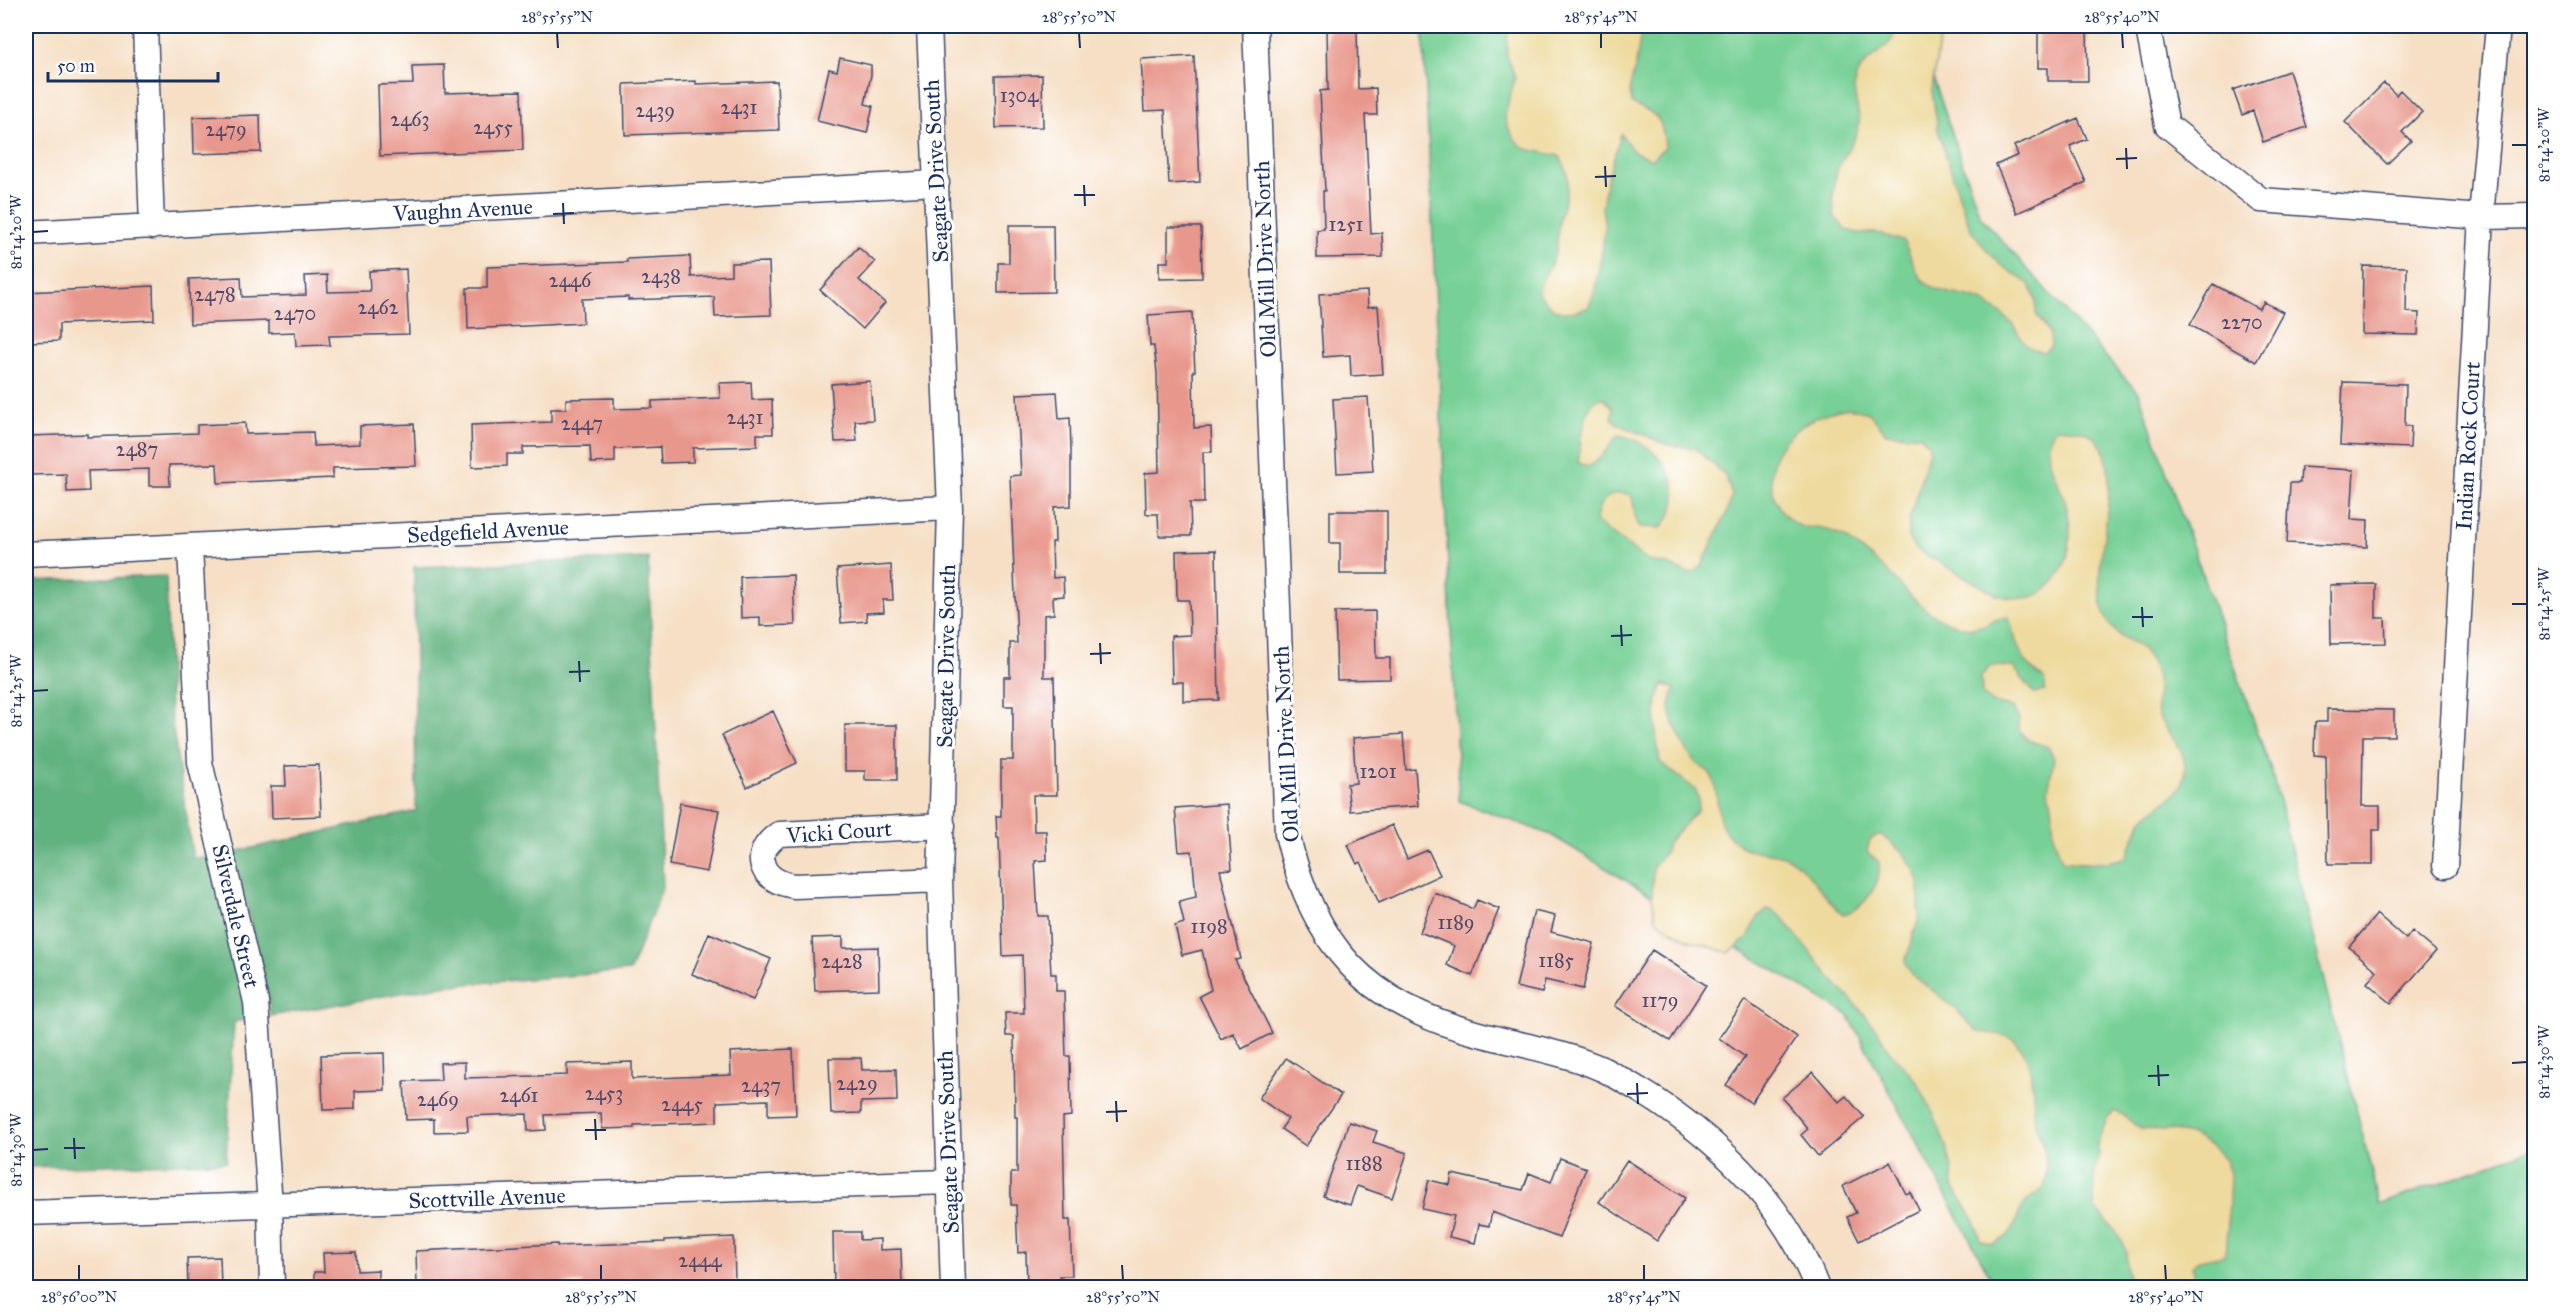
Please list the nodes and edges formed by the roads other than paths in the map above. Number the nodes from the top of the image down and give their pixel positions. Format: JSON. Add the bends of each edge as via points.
{"nodes":[{"id":1,"x":145,"y":26,"type":"edge"},
{"id":2,"x":929,"y":26,"type":"edge"},
{"id":3,"x":1255,"y":26,"type":"edge"},
{"id":4,"x":2152,"y":26,"type":"edge"},
{"id":5,"x":2498,"y":26,"type":"edge"},
{"id":6,"x":937,"y":183,"type":"junction"},
{"id":7,"x":2535,"y":216,"type":"edge"},
{"id":8,"x":2481,"y":217,"type":"junction"},
{"id":9,"x":152,"y":227,"type":"junction"},
{"id":10,"x":26,"y":233,"type":"edge"},
{"id":11,"x":950,"y":508,"type":"junction"},
{"id":12,"x":190,"y":546,"type":"junction"},
{"id":13,"x":26,"y":554,"type":"edge"},
{"id":14,"x":942,"y":825,"type":"junction"},
{"id":15,"x":2445,"y":866,"type":"dead end"},
{"id":16,"x":940,"y":880,"type":"junction"},
{"id":17,"x":949,"y":1182,"type":"junction"},
{"id":18,"x":270,"y":1206,"type":"junction"},
{"id":19,"x":26,"y":1213,"type":"edge"},
{"id":20,"x":272,"y":1287,"type":"edge"},
{"id":21,"x":953,"y":1287,"type":"edge"},
{"id":22,"x":1817,"y":1287,"type":"edge"}],
"edges":[{"from":1,"to":9,"type":"street"},
{"from":2,"to":6,"type":"street","name":"Seagate Drive South"},
{"from":3,"to":22,"type":"street","name":"Old Mill Drive North","via":[[1287,834],[1300,882],[1340,954],[1377,990],[1400,1005],[1434,1020],[1602,1070],[1695,1127],[1760,1189],[1788,1229]]},
{"from":4,"to":8,"type":"street","via":[[2149,34],[2167,125],[2261,200]]},
{"from":5,"to":8,"type":"street","name":"Indian Rock Court"},
{"from":6,"to":9,"type":"street","name":"Vaughn Avenue"},
{"from":6,"to":11,"type":"street","name":"Seagate Drive South"},
{"from":7,"to":8,"type":"street"},
{"from":8,"to":15,"type":"street","name":"Indian Rock Court"},
{"from":9,"to":10,"type":"street","name":"Vaughn Avenue"},
{"from":11,"to":12,"type":"street","name":"Sedgefield Avenue"},
{"from":11,"to":14,"type":"street","name":"Seagate Drive South"},
{"from":12,"to":13,"type":"street","name":"Sedgefield Avenue"},
{"from":12,"to":18,"type":"street","name":"Silverdale Street","via":[[200,762],[256,1002]]},
{"from":14,"to":16,"type":"street","name":"Seagate Drive South"},
{"from":14,"to":16,"type":"street","name":"Vicki Court","via":[[779,834],[769,840],[762,862],[771,879],[795,886]]},
{"from":16,"to":17,"type":"street","name":"Seagate Drive South"},
{"from":17,"to":18,"type":"street","name":"Scottville Avenue"},
{"from":17,"to":21,"type":"street","name":"Seagate Drive South"},
{"from":18,"to":19,"type":"street","name":"Scottville Avenue"},
{"from":18,"to":20,"type":"street","name":"Silverdale Street"}]}
